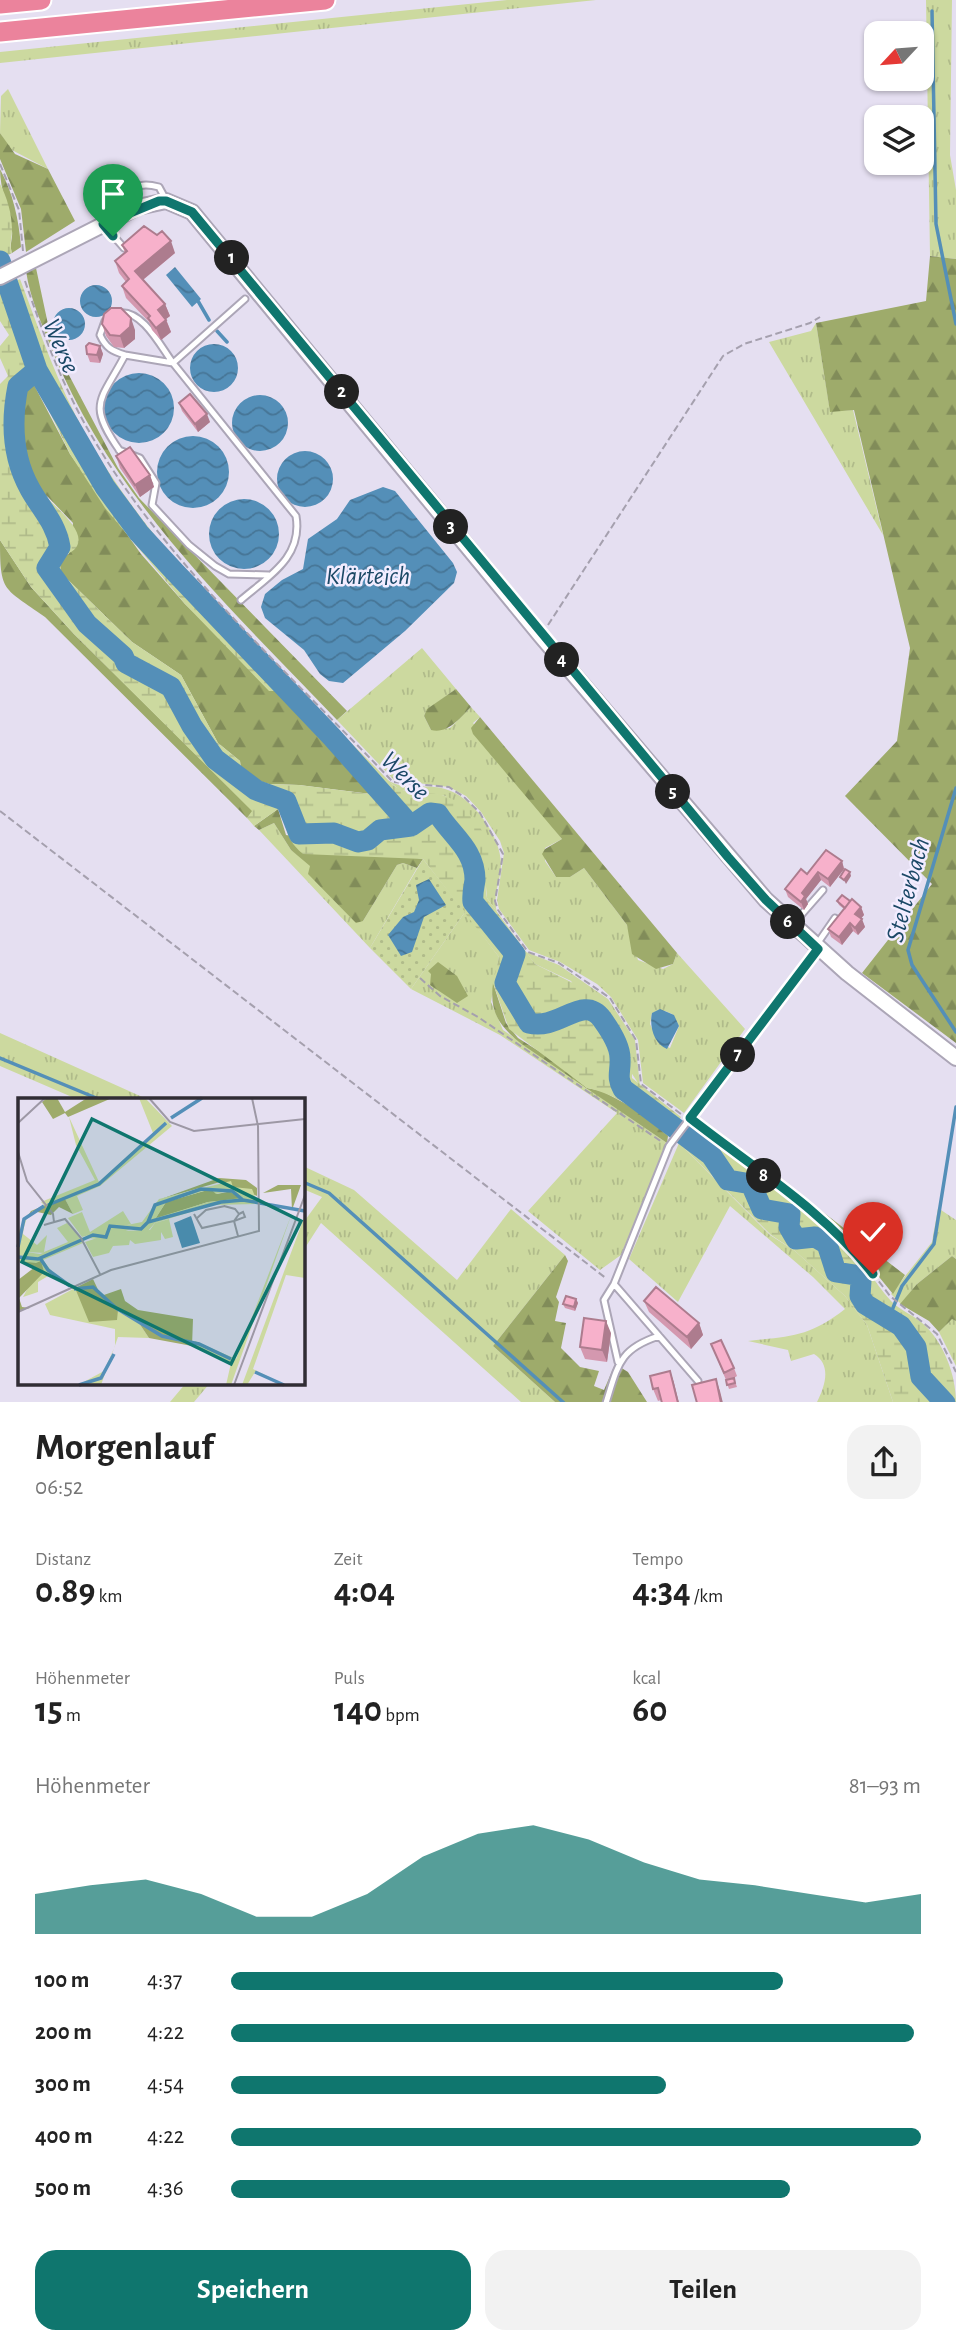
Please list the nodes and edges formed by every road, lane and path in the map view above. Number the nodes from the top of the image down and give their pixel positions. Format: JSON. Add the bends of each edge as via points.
{"nodes":[{"id":1,"x":41,"y":0,"type":"edge"},
{"id":2,"x":325,"y":0,"type":"edge"},
{"id":3,"x":0,"y":4,"type":"edge"},
{"id":4,"x":0,"y":32,"type":"edge"},
{"id":5,"x":0,"y":164,"type":"edge"},
{"id":6,"x":128,"y":191,"type":"dead end"},
{"id":7,"x":166,"y":201,"type":"junction"},
{"id":8,"x":103,"y":224,"type":"junction"},
{"id":9,"x":127,"y":250,"type":"edge"},
{"id":10,"x":20,"y":267,"type":"junction"},
{"id":11,"x":0,"y":277,"type":"edge"},
{"id":12,"x":244,"y":299,"type":"dead end"},
{"id":13,"x":820,"y":317,"type":"dead end"},
{"id":14,"x":125,"y":355,"type":"junction"},
{"id":15,"x":173,"y":363,"type":"junction"},
{"id":16,"x":119,"y":450,"type":"junction"},
{"id":17,"x":125,"y":462,"type":"edge"},
{"id":18,"x":270,"y":575,"type":"junction"},
{"id":19,"x":241,"y":600,"type":"dead end"},
{"id":20,"x":541,"y":636,"type":"junction"},
{"id":21,"x":0,"y":811,"type":"edge"},
{"id":22,"x":823,"y":890,"type":"dead end"},
{"id":23,"x":835,"y":918,"type":"edge"},
{"id":24,"x":792,"y":926,"type":"junction"},
{"id":25,"x":816,"y":947,"type":"junction"},
{"id":26,"x":420,"y":978,"type":"dead end"},
{"id":27,"x":956,"y":1058,"type":"edge"},
{"id":28,"x":689,"y":1120,"type":"junction"},
{"id":29,"x":671,"y":1144,"type":"junction"},
{"id":30,"x":614,"y":1284,"type":"junction"},
{"id":31,"x":659,"y":1336,"type":"junction"},
{"id":32,"x":618,"y":1362,"type":"junction"},
{"id":33,"x":956,"y":1372,"type":"edge"},
{"id":34,"x":698,"y":1381,"type":"edge"},
{"id":35,"x":606,"y":1402,"type":"edge"}],
"edges":[{"from":1,"to":3,"type":"highway"},
{"from":2,"to":4,"type":"highway"},
{"from":5,"to":10,"type":"path","via":[[19,210]]},
{"from":6,"to":7,"type":"lane","via":[[149,184],[159,187]]},
{"from":7,"to":8,"type":"street","via":[[138,207]]},
{"from":7,"to":20,"type":"street","via":[[192,212],[200,221]]},
{"from":8,"to":9,"type":"lane"},
{"from":8,"to":10,"type":"street"},
{"from":10,"to":11,"type":"street"},
{"from":10,"to":28,"type":"path","via":[[62,379],[89,432],[145,516],[393,782],[449,788],[480,813],[503,854],[495,901],[498,910],[528,952],[559,963],[610,998],[636,1040],[641,1084]]},
{"from":12,"to":15,"type":"lane"},
{"from":13,"to":20,"type":"path","via":[[723,356]]},
{"from":14,"to":15,"type":"lane"},
{"from":14,"to":15,"type":"lane","via":[[112,351],[100,335],[107,318],[126,312],[147,329]]},
{"from":14,"to":16,"type":"lane","via":[[105,388],[100,407],[101,424]]},
{"from":15,"to":18,"type":"lane","via":[[296,516],[299,529],[290,558]]},
{"from":16,"to":17,"type":"lane"},
{"from":16,"to":18,"type":"lane","via":[[140,457],[156,483],[152,505],[189,545],[229,575]]},
{"from":18,"to":19,"type":"lane"},
{"from":20,"to":24,"type":"street"},
{"from":21,"to":30,"type":"path"},
{"from":22,"to":24,"type":"lane"},
{"from":23,"to":25,"type":"lane"},
{"from":24,"to":25,"type":"street"},
{"from":25,"to":27,"type":"street"},
{"from":25,"to":28,"type":"lane"},
{"from":26,"to":29,"type":"path","via":[[440,996]]},
{"from":28,"to":29,"type":"lane"},
{"from":28,"to":33,"type":"path","via":[[855,1250],[890,1296],[928,1323]]},
{"from":29,"to":30,"type":"lane"},
{"from":30,"to":31,"type":"lane"},
{"from":30,"to":32,"type":"lane","via":[[604,1300]]},
{"from":31,"to":32,"type":"lane","via":[[637,1343]]},
{"from":31,"to":34,"type":"lane"},
{"from":32,"to":35,"type":"lane"}]}
